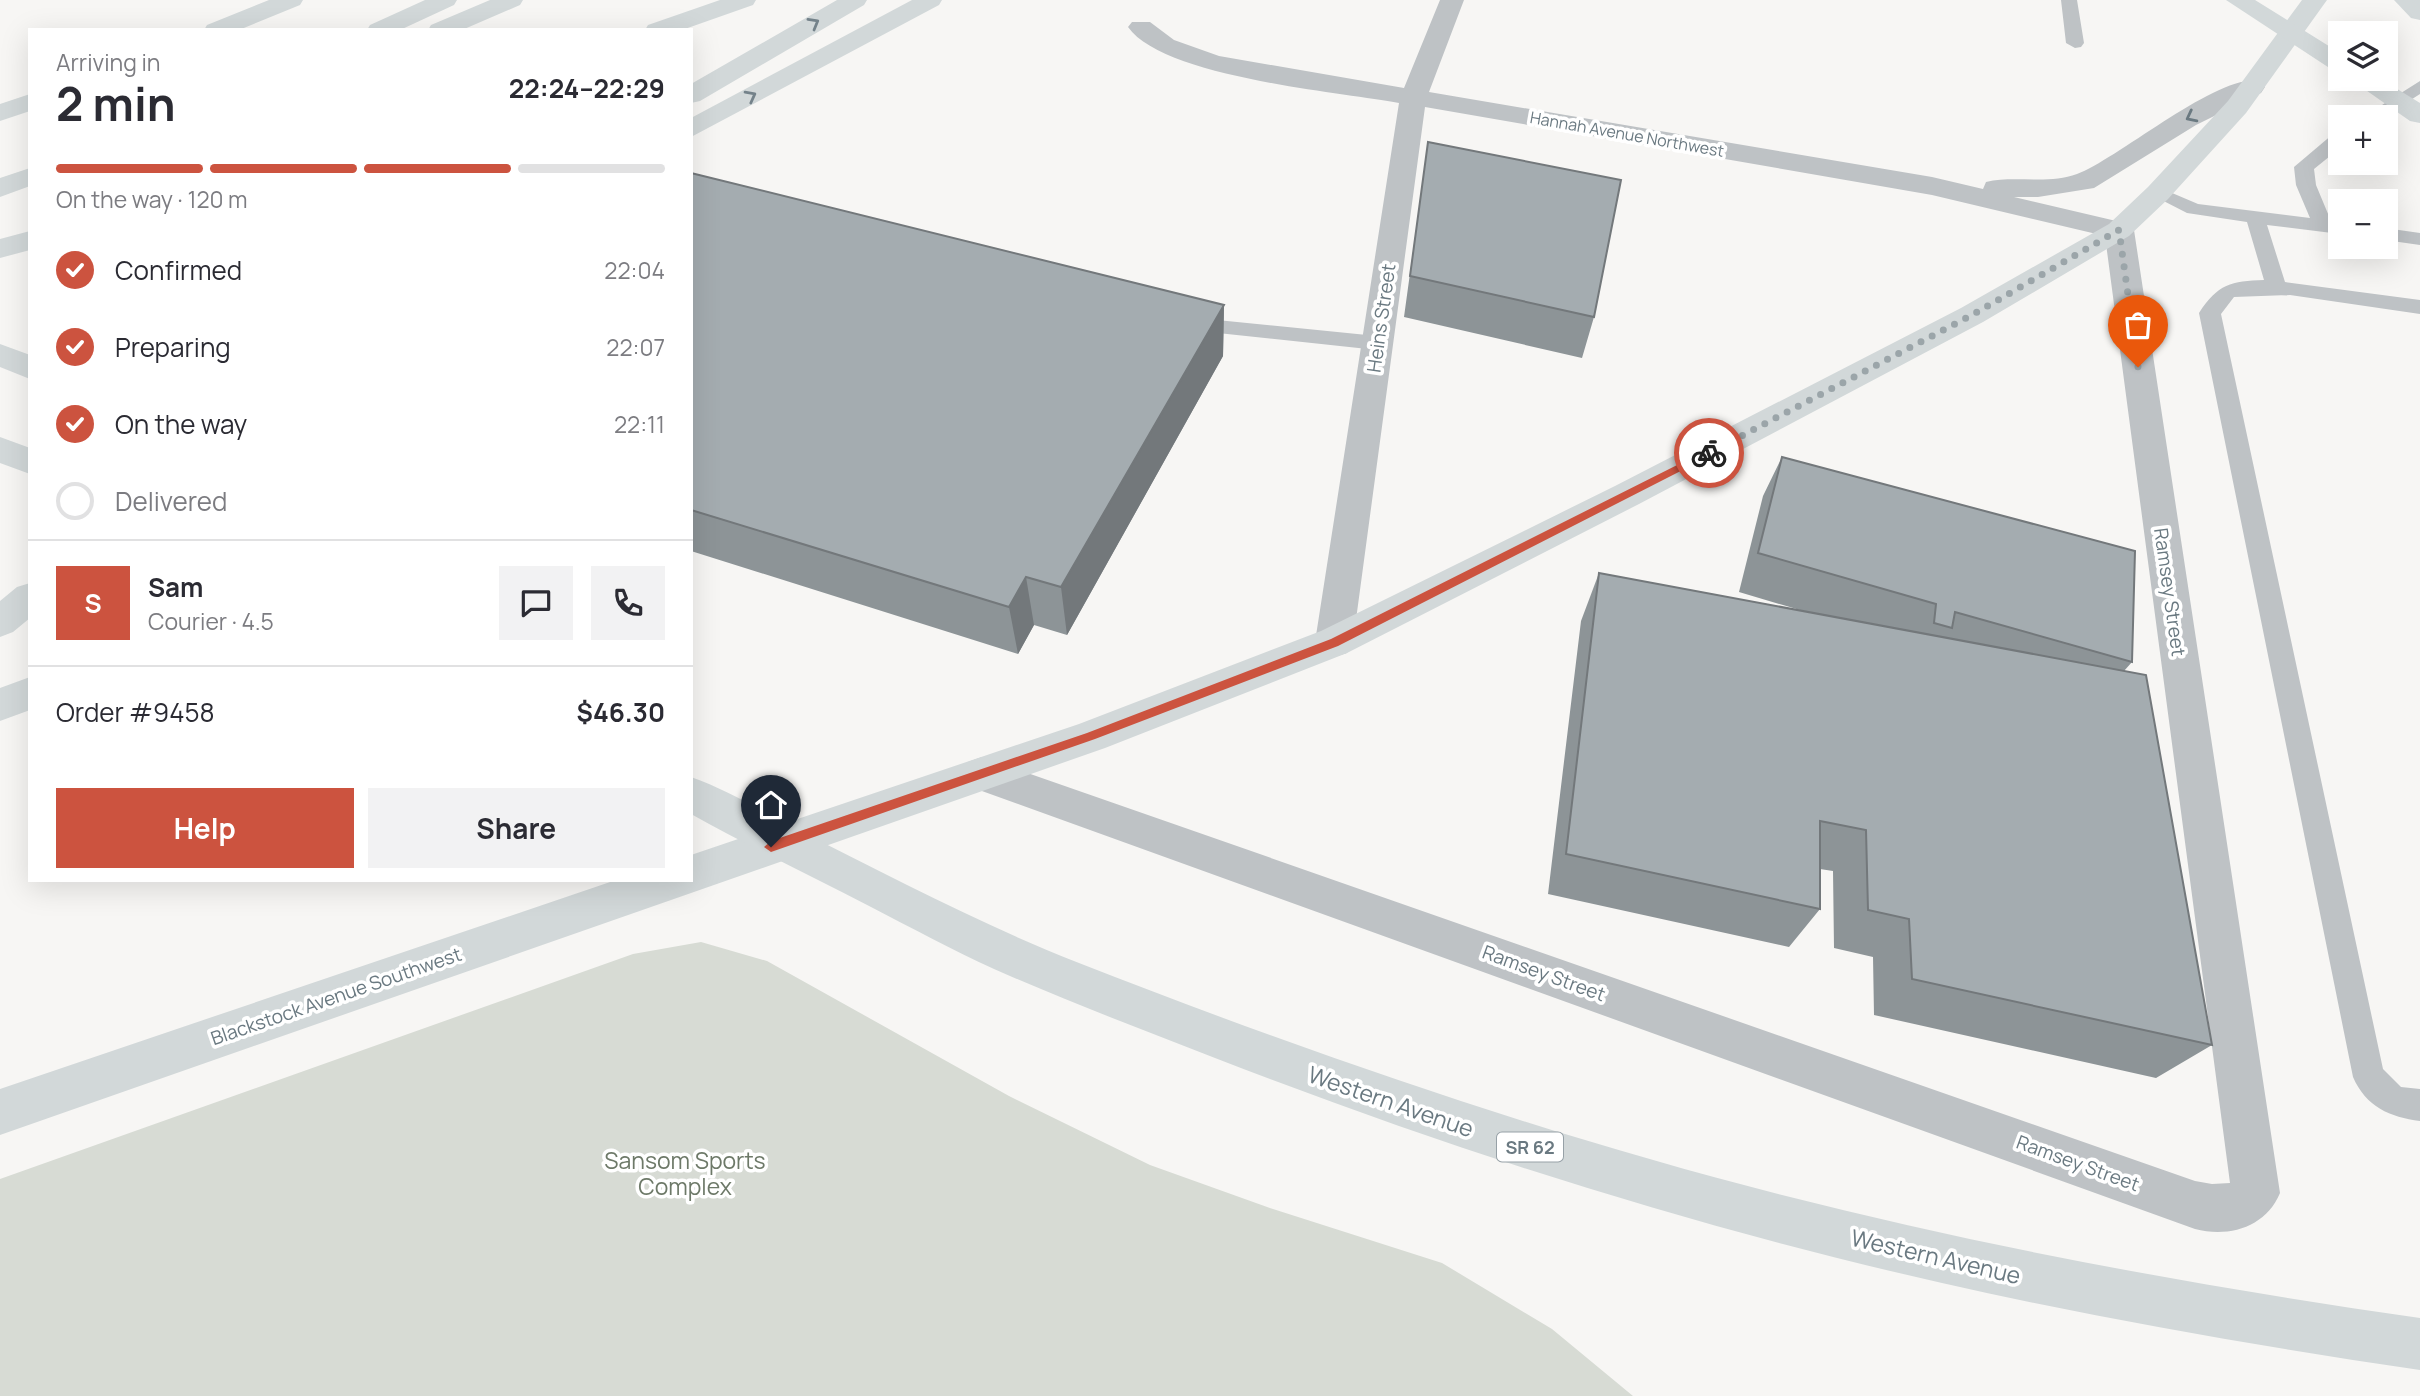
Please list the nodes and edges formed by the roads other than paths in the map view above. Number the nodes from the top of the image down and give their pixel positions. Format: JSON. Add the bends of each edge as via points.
{"nodes":[{"id":1,"x":291,"y":0,"type":"edge"},
{"id":2,"x":444,"y":0,"type":"edge"},
{"id":3,"x":511,"y":0,"type":"edge"},
{"id":4,"x":744,"y":0,"type":"edge"},
{"id":5,"x":855,"y":0,"type":"edge"},
{"id":6,"x":930,"y":0,"type":"edge"},
{"id":7,"x":1452,"y":0,"type":"edge"},
{"id":8,"x":2069,"y":0,"type":"edge"},
{"id":9,"x":2238,"y":0,"type":"edge"},
{"id":10,"x":2406,"y":0,"type":"edge"},
{"id":11,"x":2309,"y":3,"type":"edge"},
{"id":12,"x":2420,"y":13,"type":"edge"},
{"id":13,"x":1141,"y":27,"type":"dead end"},
{"id":14,"x":221,"y":28,"type":"edge"},
{"id":15,"x":383,"y":28,"type":"edge"},
{"id":16,"x":445,"y":28,"type":"edge"},
{"id":17,"x":663,"y":28,"type":"edge"},
{"id":18,"x":2075,"y":43,"type":"dead end"},
{"id":19,"x":2328,"y":56,"type":"edge"},
{"id":20,"x":2420,"y":86,"type":"edge"},
{"id":21,"x":2252,"y":87,"type":"junction"},
{"id":22,"x":2382,"y":91,"type":"edge"},
{"id":23,"x":693,"y":94,"type":"edge"},
{"id":24,"x":1413,"y":98,"type":"junction"},
{"id":25,"x":28,"y":103,"type":"edge"},
{"id":26,"x":2391,"y":105,"type":"edge"},
{"id":27,"x":0,"y":113,"type":"edge"},
{"id":28,"x":2420,"y":115,"type":"edge"},
{"id":29,"x":693,"y":128,"type":"edge"},
{"id":30,"x":2328,"y":148,"type":"edge"},
{"id":31,"x":28,"y":177,"type":"edge"},
{"id":32,"x":1932,"y":186,"type":"junction"},
{"id":33,"x":0,"y":188,"type":"edge"},
{"id":34,"x":2158,"y":193,"type":"junction"},
{"id":35,"x":28,"y":202,"type":"edge"},
{"id":36,"x":0,"y":212,"type":"edge"},
{"id":37,"x":2255,"y":217,"type":"junction"},
{"id":38,"x":2328,"y":221,"type":"edge"},
{"id":39,"x":2328,"y":226,"type":"edge"},
{"id":40,"x":2119,"y":230,"type":"junction"},
{"id":41,"x":2398,"y":236,"type":"edge"},
{"id":42,"x":2420,"y":239,"type":"edge"},
{"id":43,"x":28,"y":241,"type":"edge"},
{"id":44,"x":0,"y":249,"type":"edge"},
{"id":45,"x":2277,"y":288,"type":"junction"},
{"id":46,"x":2420,"y":307,"type":"edge"},
{"id":47,"x":1164,"y":321,"type":"edge"},
{"id":48,"x":1377,"y":343,"type":"junction"},
{"id":49,"x":0,"y":355,"type":"edge"},
{"id":50,"x":28,"y":367,"type":"edge"},
{"id":51,"x":0,"y":449,"type":"edge"},
{"id":52,"x":28,"y":461,"type":"edge"},
{"id":53,"x":28,"y":599,"type":"edge"},
{"id":54,"x":0,"y":622,"type":"edge"},
{"id":55,"x":1335,"y":642,"type":"junction"},
{"id":56,"x":28,"y":694,"type":"edge"},
{"id":57,"x":0,"y":705,"type":"edge"},
{"id":58,"x":982,"y":774,"type":"junction"},
{"id":59,"x":693,"y":794,"type":"edge"},
{"id":60,"x":693,"y":873,"type":"edge"},
{"id":61,"x":667,"y":882,"type":"edge"},
{"id":62,"x":2420,"y":1105,"type":"edge"},
{"id":63,"x":0,"y":1112,"type":"edge"},
{"id":64,"x":2420,"y":1344,"type":"edge"}],
"edges":[{"from":1,"to":14,"type":"main road"},
{"from":2,"to":15,"type":"main road"},
{"from":3,"to":16,"type":"main road"},
{"from":4,"to":17,"type":"main road"},
{"from":23,"to":5,"type":"main road","one_way":true},
{"from":29,"to":6,"type":"main road","one_way":true},
{"from":7,"to":24,"type":"street","name":"Heins Street"},
{"from":8,"to":18,"type":"lane"},
{"from":9,"to":19,"type":"main road"},
{"from":10,"to":12,"type":"main road"},
{"from":11,"to":21,"type":"main road"},
{"from":13,"to":24,"type":"street","name":"Hannah Avenue Northwest","via":[[1165,45],[1213,63]]},
{"from":20,"to":26,"type":"lane"},
{"from":21,"to":32,"type":"street","one_way":true,"via":[[2186,119],[2084,182],[2038,188]]},
{"from":21,"to":34,"type":"main road"},
{"from":22,"to":28,"type":"main road"},
{"from":24,"to":32,"type":"street","name":"Hannah Avenue Northwest"},
{"from":24,"to":48,"type":"street","name":"Heins Street"},
{"from":25,"to":27,"type":"main road"},
{"from":30,"to":38,"type":"lane","via":[[2304,167],[2306,185]]},
{"from":31,"to":33,"type":"main road"},
{"from":32,"to":40,"type":"street","name":"Hannah Avenue Northwest"},
{"from":34,"to":37,"type":"lane","via":[[2194,209]]},
{"from":34,"to":40,"type":"main road"},
{"from":35,"to":36,"type":"main road"},
{"from":37,"to":39,"type":"lane"},
{"from":37,"to":45,"type":"lane"},
{"from":40,"to":55,"type":"main road","via":[[1960,322]]},
{"from":40,"to":58,"type":"street","name":"Ramsey Street","via":[[2256,1193],[2246,1202],[2217,1212],[2195,1205]]},
{"from":41,"to":42,"type":"lane"},
{"from":43,"to":44,"type":"main road"},
{"from":45,"to":46,"type":"lane"},
{"from":45,"to":62,"type":"lane","via":[[2244,287],[2227,292],[2210,313],[2369,1077],[2394,1102]]},
{"from":47,"to":48,"type":"lane"},
{"from":48,"to":55,"type":"street","name":"Heins Street"},
{"from":49,"to":50,"type":"main road"},
{"from":51,"to":52,"type":"main road"},
{"from":53,"to":54,"type":"main road"},
{"from":55,"to":58,"type":"main road","via":[[1217,690]]},
{"from":56,"to":57,"type":"main road"},
{"from":58,"to":60,"type":"main road"},
{"from":59,"to":64,"type":"main road","name":"Western Avenue","number":"SR 62","via":[[1009,954],[1277,1062],[1506,1140],[1747,1210],[1960,1264]]},
{"from":61,"to":63,"type":"main road","name":"Blackstock Avenue Southwest"}]}
